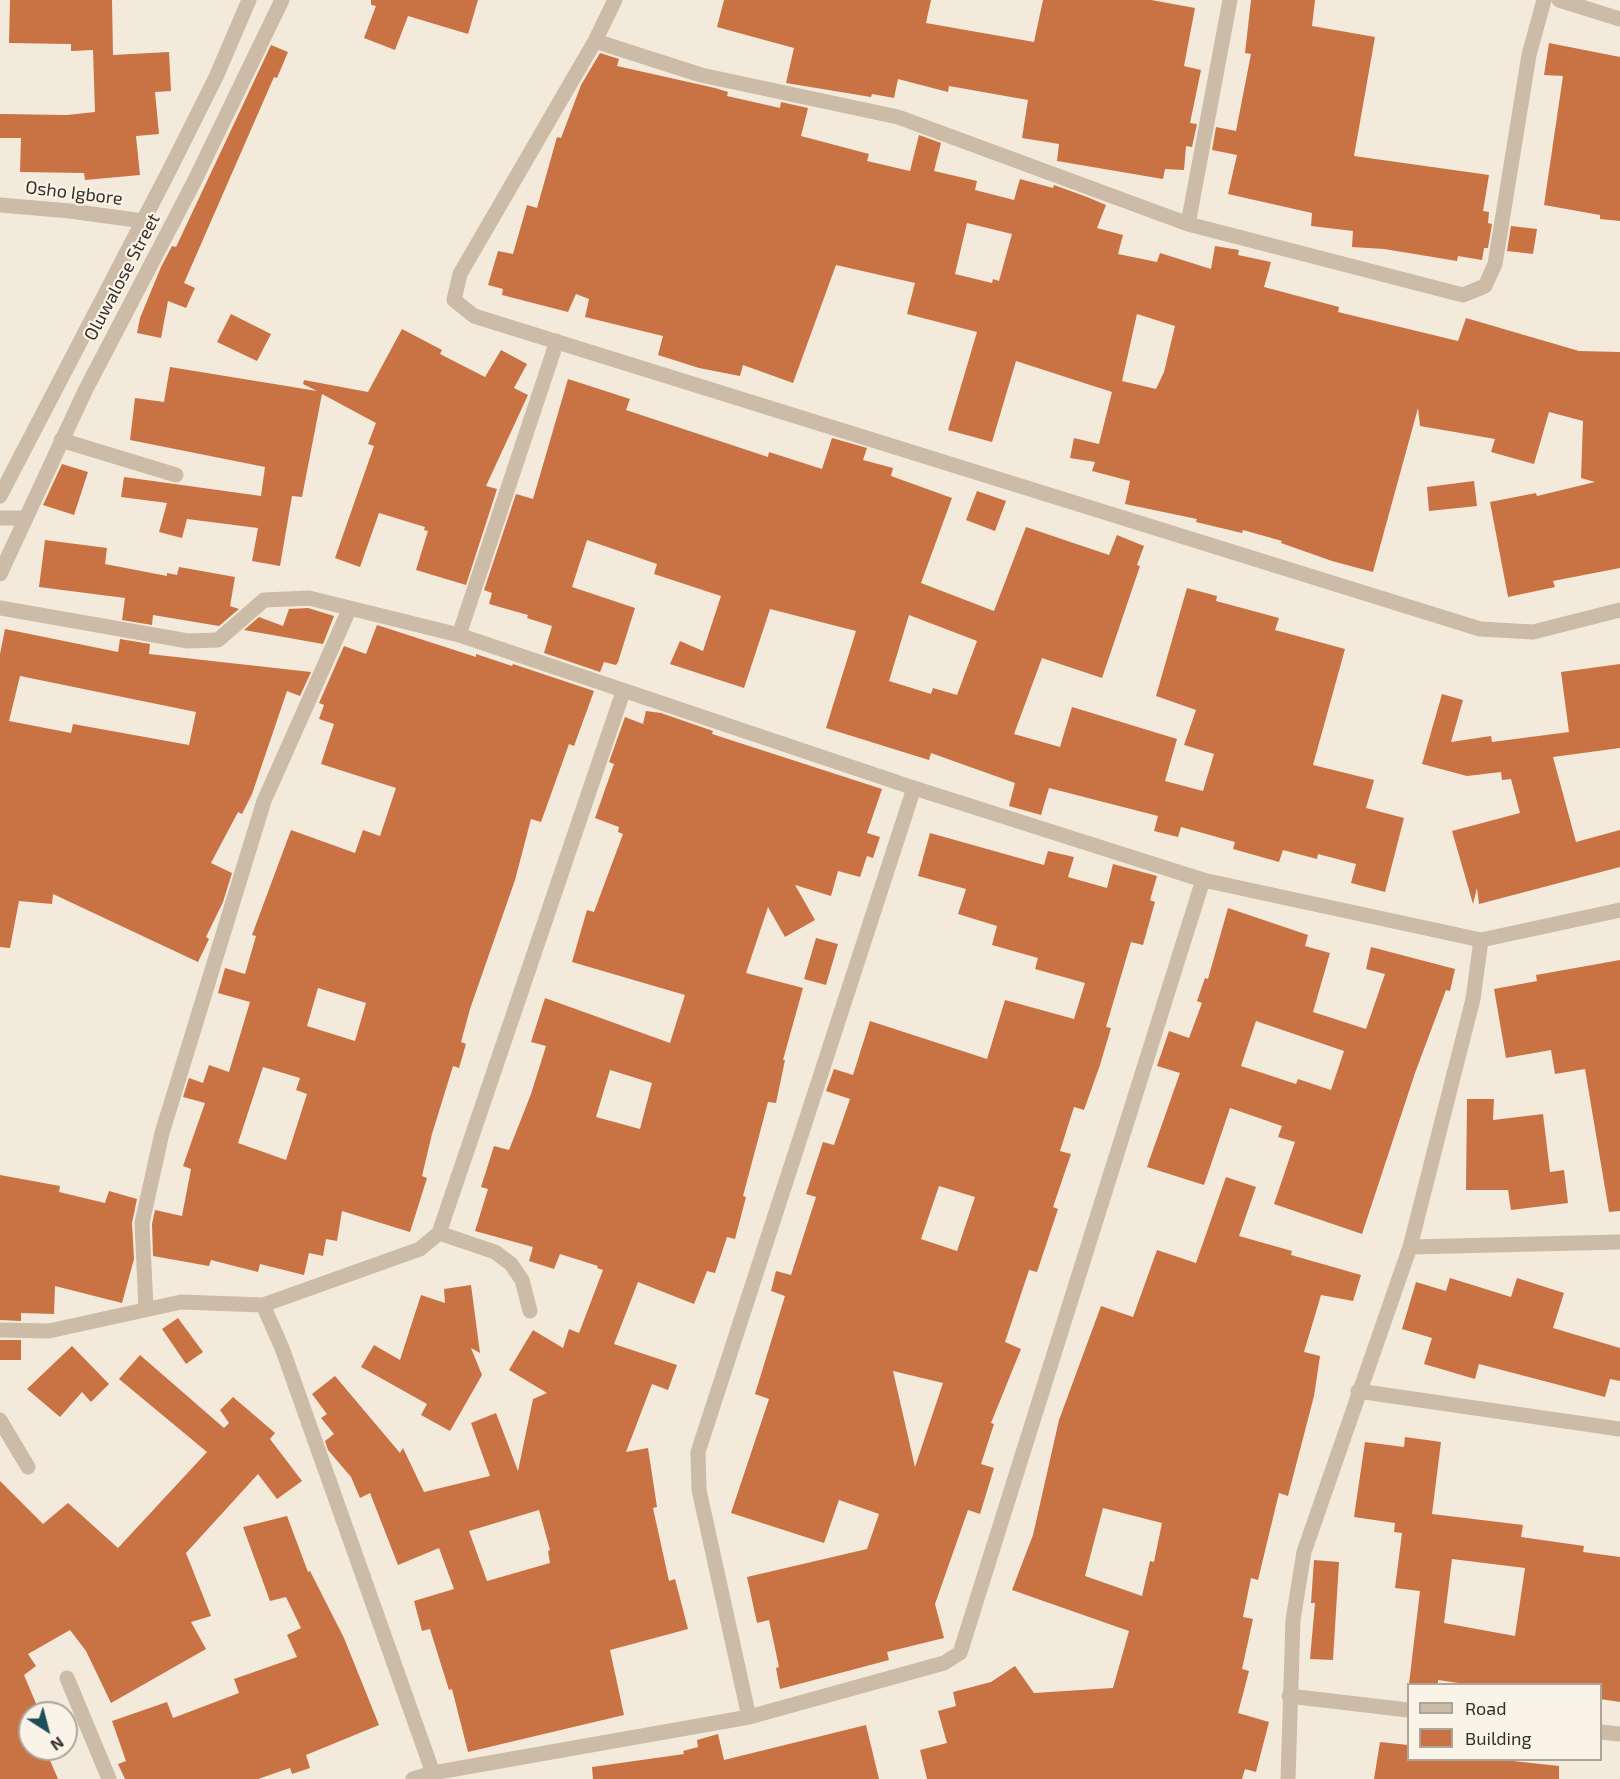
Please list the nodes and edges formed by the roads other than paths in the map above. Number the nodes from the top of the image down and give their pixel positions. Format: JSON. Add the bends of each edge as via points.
{"nodes":[{"id":1,"x":249,"y":0,"type":"edge"},
{"id":2,"x":282,"y":0,"type":"edge"},
{"id":3,"x":615,"y":0,"type":"edge"},
{"id":4,"x":1230,"y":0,"type":"edge"},
{"id":5,"x":1544,"y":0,"type":"edge"},
{"id":6,"x":1559,"y":0,"type":"edge"},
{"id":7,"x":1620,"y":19,"type":"edge"},
{"id":8,"x":595,"y":41,"type":"junction"},
{"id":9,"x":169,"y":171,"type":"junction"},
{"id":10,"x":194,"y":182,"type":"junction"},
{"id":11,"x":0,"y":205,"type":"edge"},
{"id":12,"x":143,"y":221,"type":"junction"},
{"id":13,"x":1188,"y":224,"type":"junction"},
{"id":14,"x":557,"y":341,"type":"junction"},
{"id":15,"x":62,"y":440,"type":"junction"},
{"id":16,"x":176,"y":475,"type":"dead end"},
{"id":17,"x":0,"y":496,"type":"edge"},
{"id":18,"x":0,"y":518,"type":"edge"},
{"id":19,"x":24,"y":518,"type":"junction"},
{"id":20,"x":0,"y":574,"type":"edge"},
{"id":21,"x":0,"y":608,"type":"edge"},
{"id":22,"x":349,"y":610,"type":"junction"},
{"id":23,"x":1620,"y":610,"type":"edge"},
{"id":24,"x":459,"y":634,"type":"junction"},
{"id":25,"x":623,"y":692,"type":"junction"},
{"id":26,"x":914,"y":788,"type":"junction"},
{"id":27,"x":1203,"y":880,"type":"junction"},
{"id":28,"x":1620,"y":910,"type":"edge"},
{"id":29,"x":1482,"y":940,"type":"junction"},
{"id":30,"x":439,"y":1233,"type":"junction"},
{"id":31,"x":1620,"y":1242,"type":"edge"},
{"id":32,"x":1410,"y":1247,"type":"junction"},
{"id":33,"x":263,"y":1305,"type":"junction"},
{"id":34,"x":146,"y":1308,"type":"junction"},
{"id":35,"x":530,"y":1311,"type":"dead end"},
{"id":36,"x":0,"y":1330,"type":"edge"},
{"id":37,"x":1358,"y":1391,"type":"junction"},
{"id":38,"x":0,"y":1420,"type":"edge"},
{"id":39,"x":1620,"y":1429,"type":"edge"},
{"id":40,"x":28,"y":1467,"type":"dead end"},
{"id":41,"x":66,"y":1678,"type":"dead end"},
{"id":42,"x":1289,"y":1696,"type":"junction"},
{"id":43,"x":1407,"y":1710,"type":"edge"},
{"id":44,"x":749,"y":1717,"type":"junction"},
{"id":45,"x":1602,"y":1732,"type":"edge"},
{"id":46,"x":1620,"y":1734,"type":"edge"},
{"id":47,"x":433,"y":1773,"type":"junction"},
{"id":48,"x":109,"y":1779,"type":"edge"},
{"id":49,"x":413,"y":1779,"type":"edge"},
{"id":50,"x":1288,"y":1779,"type":"edge"}],
"edges":[{"from":1,"to":9,"type":"street","name":"Oluwalose Street"},
{"from":2,"to":10,"type":"street","name":"Oluwalose Street"},
{"from":3,"to":8,"type":"street"},
{"from":4,"to":13,"type":"street"},
{"from":5,"to":13,"type":"street","via":[[1528,55],[1495,264],[1485,286],[1463,295]]},
{"from":6,"to":7,"type":"street"},
{"from":8,"to":13,"type":"street","via":[[701,75],[897,117]]},
{"from":8,"to":14,"type":"street","via":[[460,274],[454,300],[474,316]]},
{"from":9,"to":10,"type":"street"},
{"from":9,"to":12,"type":"street","name":"Oluwalose Street"},
{"from":10,"to":15,"type":"street","name":"Oluwalose Street"},
{"from":11,"to":12,"type":"street","name":"Osho Igbore"},
{"from":12,"to":17,"type":"street","name":"Oluwalose Street"},
{"from":14,"to":23,"type":"street","via":[[1480,629],[1533,632]]},
{"from":14,"to":24,"type":"street"},
{"from":15,"to":16,"type":"street"},
{"from":15,"to":19,"type":"street","name":"Oluwalose Street"},
{"from":18,"to":19,"type":"street"},
{"from":19,"to":20,"type":"street","name":"Oluwalose Street"},
{"from":21,"to":22,"type":"street","via":[[188,642],[218,640],[264,600],[309,598]]},
{"from":22,"to":24,"type":"street"},
{"from":22,"to":34,"type":"street","via":[[264,801],[162,1133],[142,1223]]},
{"from":24,"to":25,"type":"street"},
{"from":25,"to":26,"type":"street"},
{"from":25,"to":30,"type":"street"},
{"from":26,"to":27,"type":"street"},
{"from":26,"to":44,"type":"street","via":[[698,1452],[699,1490]]},
{"from":27,"to":29,"type":"street"},
{"from":27,"to":44,"type":"street","via":[[960,1653],[944,1663]]},
{"from":28,"to":29,"type":"street"},
{"from":29,"to":32,"type":"street","via":[[1473,999]]},
{"from":30,"to":33,"type":"street","via":[[420,1249]]},
{"from":30,"to":35,"type":"street","via":[[495,1252],[512,1264],[522,1280]]},
{"from":31,"to":32,"type":"street"},
{"from":32,"to":37,"type":"street"},
{"from":33,"to":34,"type":"street","via":[[181,1302]]},
{"from":33,"to":47,"type":"street","via":[[282,1348]]},
{"from":34,"to":36,"type":"street","via":[[49,1331]]},
{"from":37,"to":39,"type":"street"},
{"from":37,"to":42,"type":"street","via":[[1304,1552],[1293,1620]]},
{"from":38,"to":40,"type":"street"},
{"from":41,"to":48,"type":"street"},
{"from":42,"to":43,"type":"street"},
{"from":42,"to":50,"type":"street"},
{"from":44,"to":47,"type":"street"},
{"from":45,"to":46,"type":"street"},
{"from":47,"to":49,"type":"street"}]}
